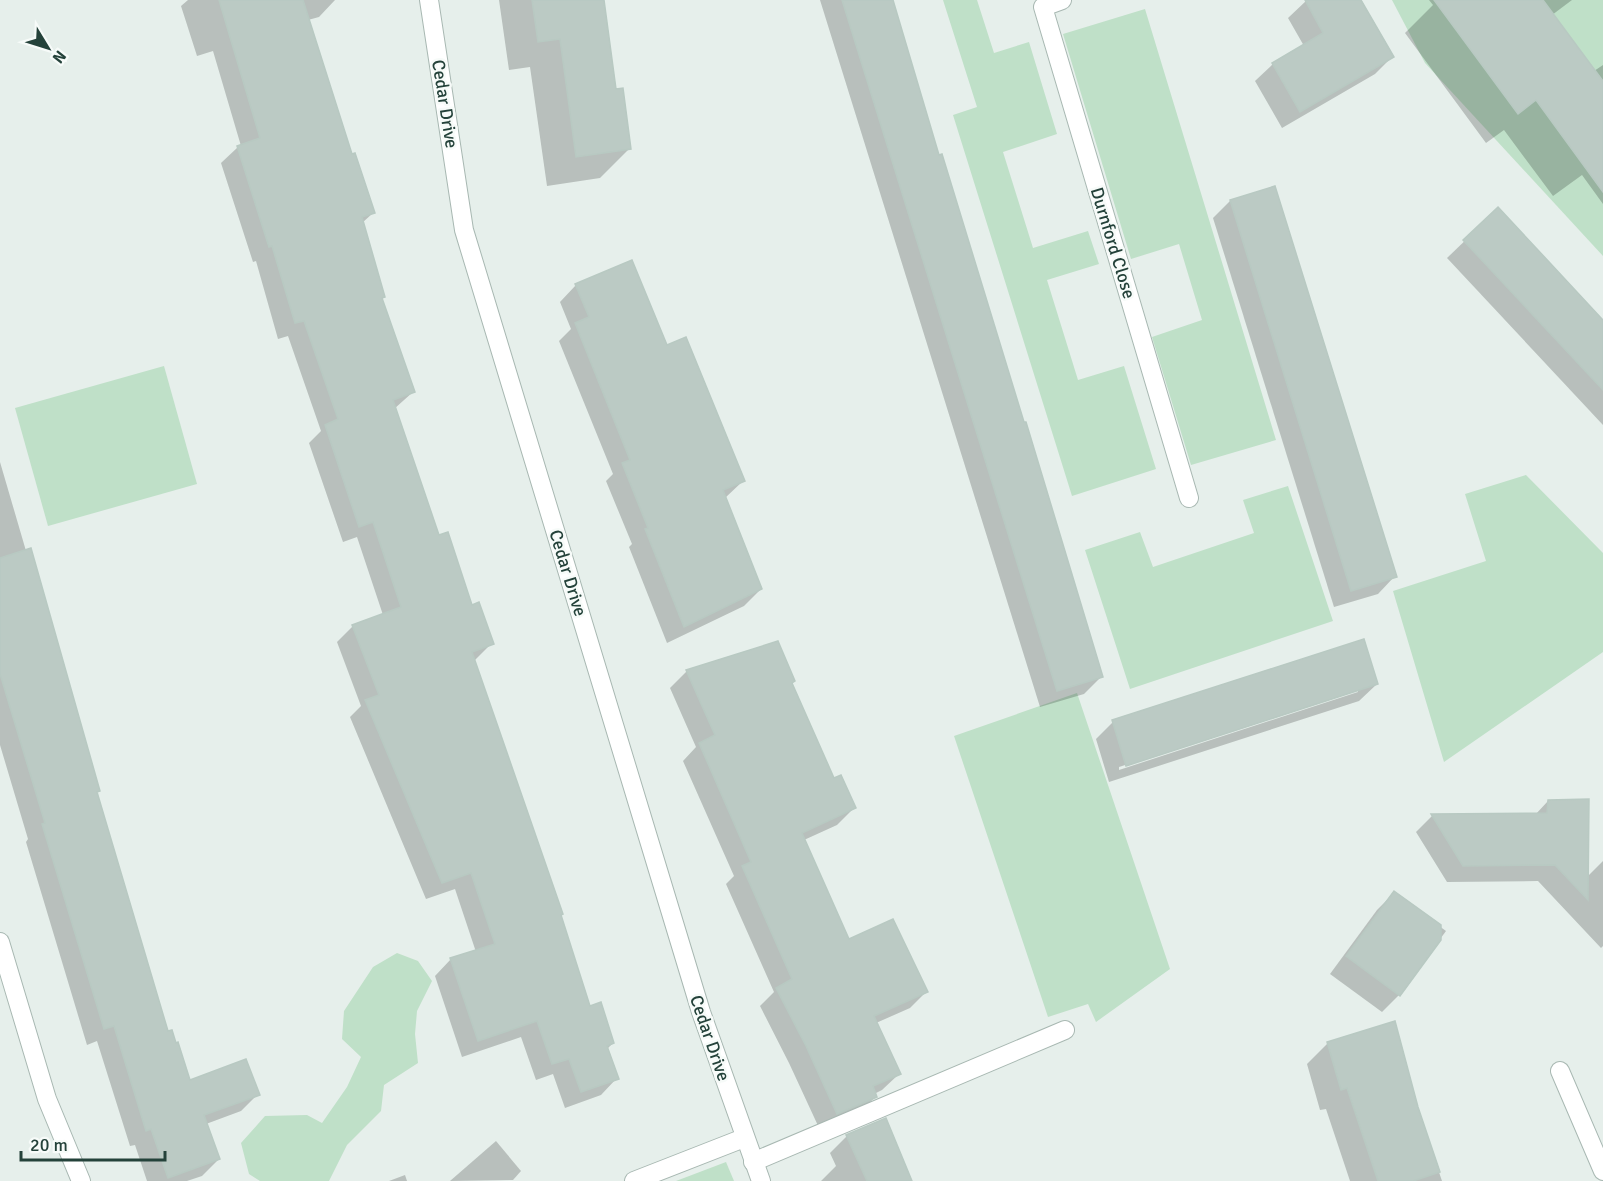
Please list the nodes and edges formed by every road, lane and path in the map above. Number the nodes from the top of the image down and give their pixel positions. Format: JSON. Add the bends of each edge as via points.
{"nodes":[{"id":1,"x":429,"y":0,"type":"edge"},
{"id":2,"x":1062,"y":0,"type":"edge"},
{"id":3,"x":1189,"y":498,"type":"dead end"},
{"id":4,"x":0,"y":942,"type":"edge"},
{"id":5,"x":1065,"y":1030,"type":"dead end"},
{"id":6,"x":1560,"y":1071,"type":"dead end"},
{"id":7,"x":744,"y":1138,"type":"junction"},
{"id":8,"x":753,"y":1162,"type":"junction"},
{"id":9,"x":1603,"y":1171,"type":"edge"},
{"id":10,"x":81,"y":1181,"type":"edge"},
{"id":11,"x":634,"y":1181,"type":"edge"},
{"id":12,"x":761,"y":1181,"type":"edge"}],
"edges":[{"from":1,"to":7,"type":"street","name":"Cedar Drive","via":[[464,230],[701,1012]]},
{"from":2,"to":3,"type":"street","name":"Durnford Close","via":[[1042,7]]},
{"from":4,"to":10,"type":"street","via":[[47,1099]]},
{"from":5,"to":8,"type":"street"},
{"from":6,"to":9,"type":"street"},
{"from":7,"to":8,"type":"street","name":"Cedar Drive"},
{"from":7,"to":11,"type":"street"},
{"from":8,"to":12,"type":"street","name":"Cedar Drive"}]}
